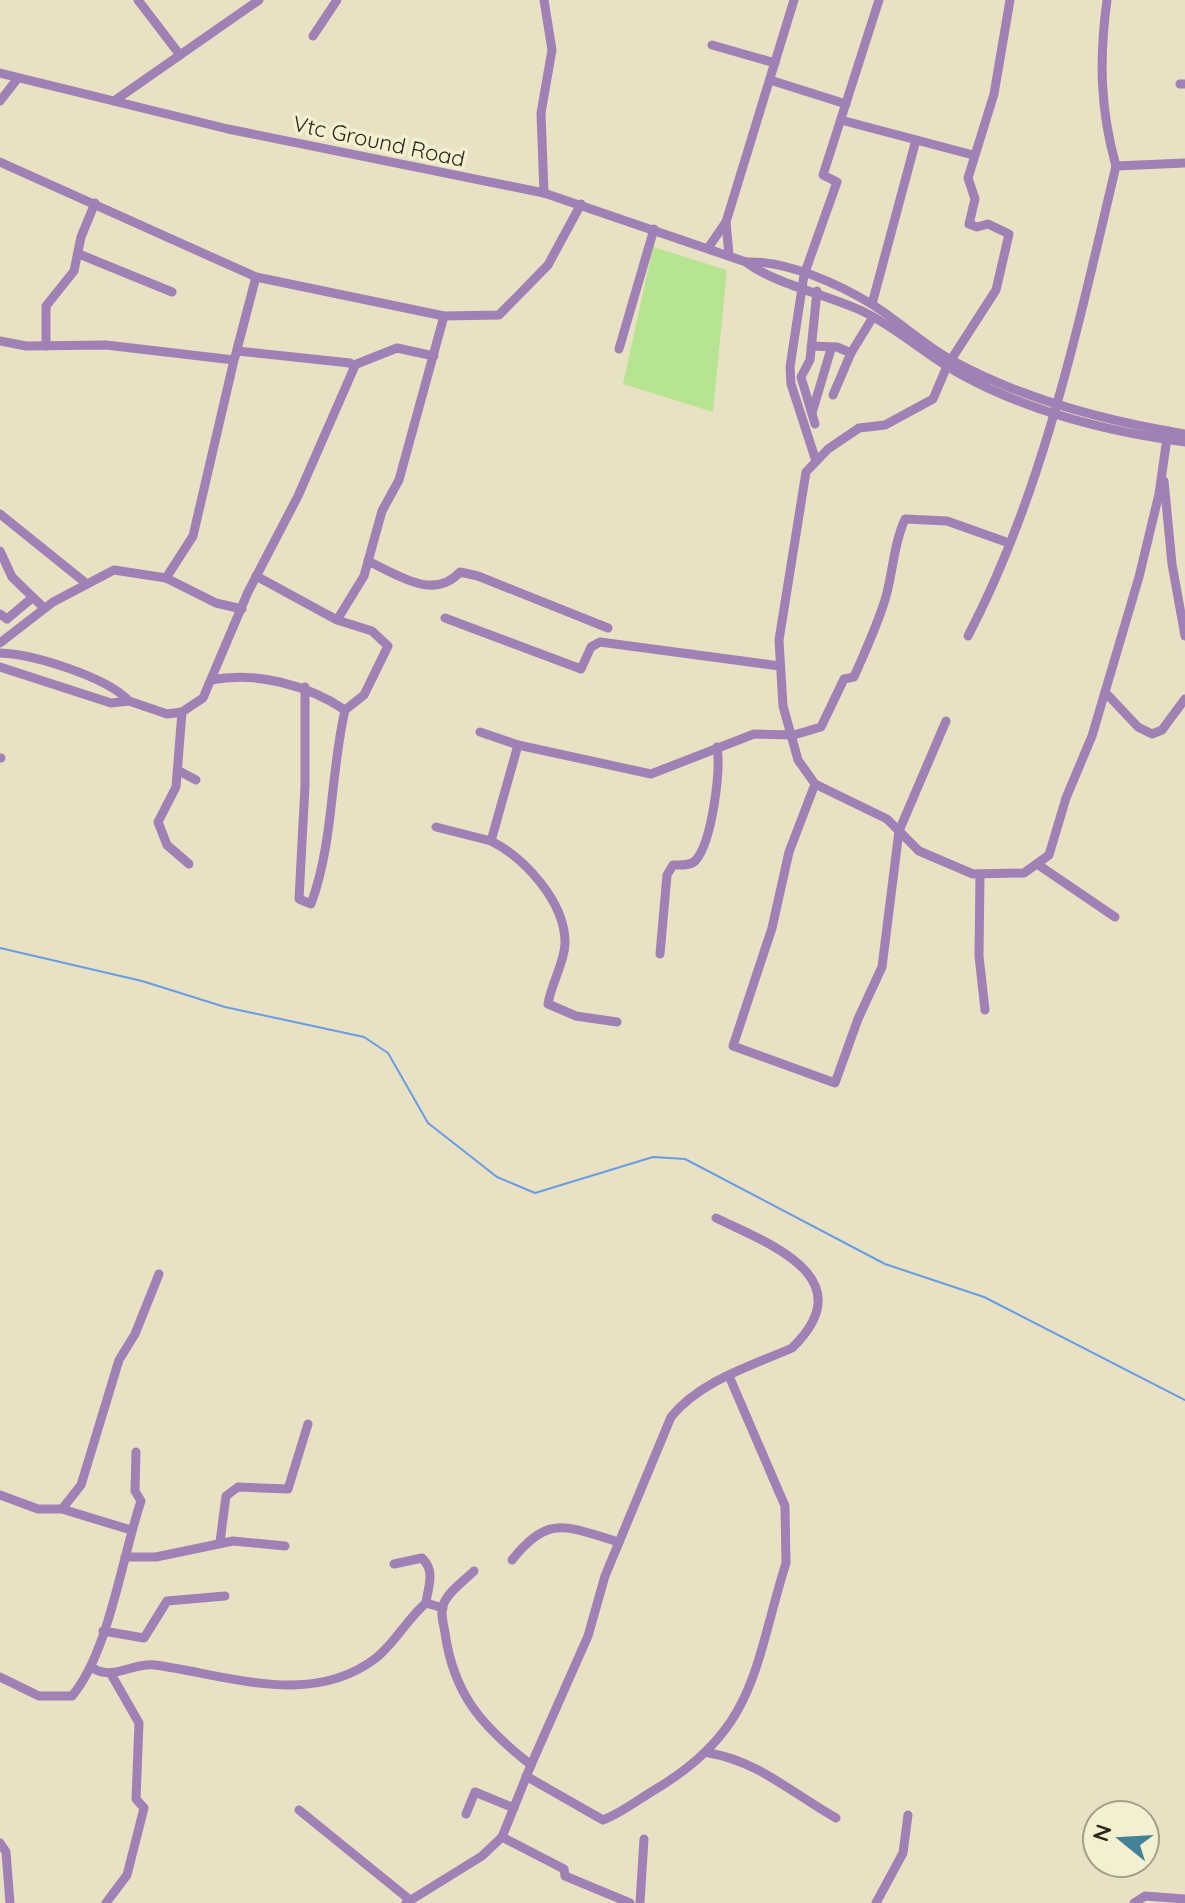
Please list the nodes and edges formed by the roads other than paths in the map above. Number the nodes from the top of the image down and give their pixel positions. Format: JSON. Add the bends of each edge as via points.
{"nodes":[{"id":1,"x":138,"y":0,"type":"edge"},
{"id":2,"x":259,"y":0,"type":"edge"},
{"id":3,"x":337,"y":0,"type":"edge"},
{"id":4,"x":544,"y":0,"type":"edge"},
{"id":5,"x":794,"y":0,"type":"edge"},
{"id":6,"x":879,"y":0,"type":"edge"},
{"id":7,"x":1010,"y":0,"type":"edge"},
{"id":8,"x":1107,"y":0,"type":"edge"},
{"id":9,"x":313,"y":36,"type":"dead end"},
{"id":10,"x":712,"y":45,"type":"dead end"},
{"id":11,"x":180,"y":55,"type":"junction"},
{"id":12,"x":775,"y":63,"type":"junction"},
{"id":13,"x":0,"y":73,"type":"edge"},
{"id":14,"x":18,"y":78,"type":"junction"},
{"id":15,"x":770,"y":80,"type":"junction"},
{"id":16,"x":0,"y":101,"type":"edge"},
{"id":17,"x":114,"y":101,"type":"junction"},
{"id":18,"x":846,"y":104,"type":"junction"},
{"id":19,"x":841,"y":120,"type":"junction"},
{"id":20,"x":916,"y":140,"type":"junction"},
{"id":21,"x":973,"y":155,"type":"junction"},
{"id":22,"x":0,"y":162,"type":"edge"},
{"id":23,"x":1185,"y":163,"type":"edge"},
{"id":24,"x":1116,"y":166,"type":"junction"},
{"id":25,"x":544,"y":193,"type":"junction"},
{"id":26,"x":95,"y":203,"type":"junction"},
{"id":27,"x":581,"y":204,"type":"junction"},
{"id":28,"x":726,"y":222,"type":"junction"},
{"id":29,"x":654,"y":229,"type":"junction"},
{"id":30,"x":708,"y":248,"type":"junction"},
{"id":31,"x":79,"y":254,"type":"junction"},
{"id":32,"x":729,"y":255,"type":"junction"},
{"id":33,"x":746,"y":262,"type":"junction"},
{"id":34,"x":804,"y":275,"type":"junction"},
{"id":35,"x":256,"y":277,"type":"junction"},
{"id":36,"x":803,"y":286,"type":"junction"},
{"id":37,"x":817,"y":291,"type":"junction"},
{"id":38,"x":172,"y":292,"type":"dead end"},
{"id":39,"x":872,"y":304,"type":"junction"},
{"id":40,"x":444,"y":316,"type":"junction"},
{"id":41,"x":873,"y":317,"type":"junction"},
{"id":42,"x":0,"y":341,"type":"edge"},
{"id":43,"x":46,"y":346,"type":"junction"},
{"id":44,"x":811,"y":346,"type":"junction"},
{"id":45,"x":619,"y":349,"type":"dead end"},
{"id":46,"x":831,"y":349,"type":"junction"},
{"id":47,"x":851,"y":353,"type":"junction"},
{"id":48,"x":236,"y":356,"type":"junction"},
{"id":49,"x":434,"y":356,"type":"junction"},
{"id":50,"x":949,"y":363,"type":"junction"},
{"id":51,"x":354,"y":365,"type":"junction"},
{"id":52,"x":833,"y":395,"type":"dead end"},
{"id":53,"x":1058,"y":409,"type":"junction"},
{"id":54,"x":812,"y":413,"type":"junction"},
{"id":55,"x":815,"y":424,"type":"dead end"},
{"id":56,"x":1185,"y":434,"type":"edge"},
{"id":57,"x":1167,"y":436,"type":"junction"},
{"id":58,"x":1185,"y":442,"type":"edge"},
{"id":59,"x":816,"y":461,"type":"junction"},
{"id":60,"x":1163,"y":467,"type":"junction"},
{"id":61,"x":0,"y":514,"type":"edge"},
{"id":62,"x":1009,"y":543,"type":"junction"},
{"id":63,"x":0,"y":551,"type":"edge"},
{"id":64,"x":368,"y":561,"type":"junction"},
{"id":65,"x":256,"y":576,"type":"junction"},
{"id":66,"x":166,"y":578,"type":"junction"},
{"id":67,"x":87,"y":584,"type":"junction"},
{"id":68,"x":32,"y":598,"type":"junction"},
{"id":69,"x":44,"y":608,"type":"junction"},
{"id":70,"x":242,"y":609,"type":"junction"},
{"id":71,"x":0,"y":614,"type":"edge"},
{"id":72,"x":445,"y":618,"type":"dead end"},
{"id":73,"x":337,"y":620,"type":"junction"},
{"id":74,"x":608,"y":628,"type":"dead end"},
{"id":75,"x":968,"y":636,"type":"dead end"},
{"id":76,"x":1185,"y":636,"type":"edge"},
{"id":77,"x":0,"y":643,"type":"edge"},
{"id":78,"x":0,"y":653,"type":"edge"},
{"id":79,"x":780,"y":666,"type":"junction"},
{"id":80,"x":0,"y":667,"type":"edge"},
{"id":81,"x":211,"y":680,"type":"junction"},
{"id":82,"x":305,"y":687,"type":"junction"},
{"id":83,"x":1105,"y":692,"type":"junction"},
{"id":84,"x":1185,"y":699,"type":"edge"},
{"id":85,"x":129,"y":701,"type":"junction"},
{"id":86,"x":345,"y":710,"type":"junction"},
{"id":87,"x":182,"y":712,"type":"junction"},
{"id":88,"x":946,"y":721,"type":"dead end"},
{"id":89,"x":480,"y":732,"type":"dead end"},
{"id":90,"x":794,"y":735,"type":"junction"},
{"id":91,"x":518,"y":745,"type":"junction"},
{"id":92,"x":717,"y":747,"type":"junction"},
{"id":93,"x":179,"y":771,"type":"junction"},
{"id":94,"x":196,"y":780,"type":"dead end"},
{"id":95,"x":815,"y":784,"type":"junction"},
{"id":96,"x":436,"y":827,"type":"dead end"},
{"id":97,"x":899,"y":831,"type":"junction"},
{"id":98,"x":491,"y":841,"type":"junction"},
{"id":99,"x":189,"y":864,"type":"dead end"},
{"id":100,"x":1037,"y":864,"type":"junction"},
{"id":101,"x":980,"y":874,"type":"junction"},
{"id":102,"x":1115,"y":917,"type":"dead end"},
{"id":103,"x":660,"y":954,"type":"dead end"},
{"id":104,"x":985,"y":1010,"type":"dead end"},
{"id":105,"x":617,"y":1022,"type":"dead end"},
{"id":106,"x":716,"y":1218,"type":"dead end"},
{"id":107,"x":159,"y":1274,"type":"dead end"},
{"id":108,"x":729,"y":1376,"type":"junction"},
{"id":109,"x":308,"y":1424,"type":"dead end"},
{"id":110,"x":136,"y":1452,"type":"dead end"},
{"id":111,"x":0,"y":1495,"type":"edge"},
{"id":112,"x":62,"y":1509,"type":"junction"},
{"id":113,"x":131,"y":1530,"type":"junction"},
{"id":114,"x":220,"y":1542,"type":"junction"},
{"id":115,"x":619,"y":1542,"type":"junction"},
{"id":116,"x":285,"y":1546,"type":"dead end"},
{"id":117,"x":125,"y":1557,"type":"junction"},
{"id":118,"x":512,"y":1560,"type":"dead end"},
{"id":119,"x":394,"y":1564,"type":"dead end"},
{"id":120,"x":474,"y":1571,"type":"dead end"},
{"id":121,"x":225,"y":1596,"type":"dead end"},
{"id":122,"x":426,"y":1603,"type":"junction"},
{"id":123,"x":443,"y":1608,"type":"junction"},
{"id":124,"x":103,"y":1631,"type":"junction"},
{"id":125,"x":91,"y":1667,"type":"junction"},
{"id":126,"x":111,"y":1674,"type":"junction"},
{"id":127,"x":0,"y":1677,"type":"edge"},
{"id":128,"x":709,"y":1753,"type":"junction"},
{"id":129,"x":531,"y":1765,"type":"junction"},
{"id":130,"x":526,"y":1776,"type":"junction"},
{"id":131,"x":514,"y":1808,"type":"junction"},
{"id":132,"x":299,"y":1810,"type":"dead end"},
{"id":133,"x":466,"y":1814,"type":"dead end"},
{"id":134,"x":908,"y":1815,"type":"dead end"},
{"id":135,"x":836,"y":1818,"type":"dead end"},
{"id":136,"x":502,"y":1837,"type":"junction"},
{"id":137,"x":644,"y":1839,"type":"dead end"},
{"id":138,"x":0,"y":1843,"type":"edge"},
{"id":139,"x":1185,"y":1899,"type":"edge"},
{"id":140,"x":408,"y":1902,"type":"edge"},
{"id":141,"x":10,"y":1903,"type":"edge"},
{"id":142,"x":106,"y":1903,"type":"edge"},
{"id":143,"x":630,"y":1903,"type":"edge"},
{"id":144,"x":640,"y":1903,"type":"edge"},
{"id":145,"x":876,"y":1903,"type":"edge"},
{"id":146,"x":1134,"y":1903,"type":"edge"}],
"edges":[{"from":1,"to":11,"type":"street"},
{"from":2,"to":11,"type":"street"},
{"from":3,"to":9,"type":"street"},
{"from":4,"to":25,"type":"street","via":[[552,50],[541,113]]},
{"from":5,"to":12,"type":"street"},
{"from":6,"to":18,"type":"street"},
{"from":7,"to":21,"type":"street","via":[[994,94]]},
{"from":8,"to":24,"type":"street","via":[[1099,75]]},
{"from":10,"to":12,"type":"street"},
{"from":11,"to":17,"type":"street"},
{"from":12,"to":15,"type":"street"},
{"from":13,"to":14,"type":"street","name":"Vtc Ground Road"},
{"from":14,"to":16,"type":"street"},
{"from":14,"to":17,"type":"street","name":"Vtc Ground Road"},
{"from":15,"to":18,"type":"street"},
{"from":15,"to":28,"type":"street"},
{"from":17,"to":25,"type":"street","name":"Vtc Ground Road"},
{"from":18,"to":19,"type":"street"},
{"from":19,"to":20,"type":"street"},
{"from":19,"to":34,"type":"street","via":[[823,175],[837,182]]},
{"from":20,"to":21,"type":"street"},
{"from":20,"to":39,"type":"street"},
{"from":21,"to":50,"type":"street","via":[[968,178],[975,199],[969,224],[988,224],[1009,234],[1008,248],[996,290]]},
{"from":22,"to":26,"type":"street"},
{"from":23,"to":24,"type":"street"},
{"from":24,"to":53,"type":"street"},
{"from":25,"to":27,"type":"street","name":"Vtc Ground Road"},
{"from":26,"to":31,"type":"street"},
{"from":26,"to":35,"type":"street"},
{"from":27,"to":29,"type":"street","name":"Vtc Ground Road"},
{"from":27,"to":40,"type":"street","via":[[548,265],[499,315]]},
{"from":28,"to":30,"type":"street"},
{"from":28,"to":32,"type":"street"},
{"from":29,"to":30,"type":"street","name":"Vtc Ground Road"},
{"from":29,"to":45,"type":"street"},
{"from":30,"to":32,"type":"street","name":"Vtc Ground Road"},
{"from":31,"to":38,"type":"street"},
{"from":31,"to":43,"type":"street","via":[[74,271],[46,306]]},
{"from":32,"to":33,"type":"street","name":"Vtc Ground Road"},
{"from":33,"to":34,"type":"street","via":[[761,261]]},
{"from":33,"to":36,"type":"street","via":[[757,271]]},
{"from":34,"to":36,"type":"street"},
{"from":34,"to":39,"type":"street"},
{"from":35,"to":40,"type":"street"},
{"from":35,"to":48,"type":"street"},
{"from":36,"to":37,"type":"street"},
{"from":36,"to":59,"type":"street","via":[[791,384]]},
{"from":37,"to":41,"type":"street"},
{"from":37,"to":44,"type":"street"},
{"from":39,"to":50,"type":"street"},
{"from":40,"to":49,"type":"street"},
{"from":41,"to":47,"type":"street"},
{"from":41,"to":50,"type":"street"},
{"from":42,"to":43,"type":"street"},
{"from":43,"to":48,"type":"street","via":[[106,345]]},
{"from":44,"to":46,"type":"street"},
{"from":44,"to":54,"type":"street","via":[[808,369],[801,377]]},
{"from":46,"to":47,"type":"street"},
{"from":46,"to":54,"type":"street"},
{"from":47,"to":52,"type":"street"},
{"from":48,"to":51,"type":"street"},
{"from":48,"to":66,"type":"street","via":[[193,536]]},
{"from":49,"to":51,"type":"street","via":[[401,347]]},
{"from":49,"to":64,"type":"street","via":[[411,443]]},
{"from":50,"to":53,"type":"street"},
{"from":50,"to":59,"type":"street","via":[[933,399],[885,425],[859,428]]},
{"from":51,"to":65,"type":"street","via":[[298,496]]},
{"from":53,"to":57,"type":"street","via":[[1116,428]]},
{"from":53,"to":62,"type":"street"},
{"from":54,"to":55,"type":"street"},
{"from":56,"to":57,"type":"street"},
{"from":57,"to":58,"type":"street"},
{"from":57,"to":60,"type":"street"},
{"from":59,"to":79,"type":"street","via":[[806,472],[798,509]]},
{"from":60,"to":76,"type":"street"},
{"from":60,"to":83,"type":"street","via":[[1139,577]]},
{"from":61,"to":67,"type":"street"},
{"from":62,"to":75,"type":"street"},
{"from":62,"to":90,"type":"street","via":[[947,521],[905,519],[884,604],[854,677],[844,679],[821,727]]},
{"from":63,"to":68,"type":"street","via":[[12,577]]},
{"from":64,"to":73,"type":"street"},
{"from":64,"to":74,"type":"street","via":[[436,588],[460,572],[478,576]]},
{"from":65,"to":70,"type":"street"},
{"from":65,"to":73,"type":"street"},
{"from":66,"to":67,"type":"street","via":[[114,570]]},
{"from":66,"to":70,"type":"street","via":[[216,603]]},
{"from":67,"to":69,"type":"street"},
{"from":68,"to":69,"type":"street"},
{"from":68,"to":71,"type":"street","via":[[7,619]]},
{"from":69,"to":77,"type":"street"},
{"from":70,"to":81,"type":"street"},
{"from":72,"to":79,"type":"street","via":[[581,669],[591,647],[600,642]]},
{"from":73,"to":86,"type":"street","via":[[372,631],[388,646],[364,695]]},
{"from":78,"to":85,"type":"street","via":[[19,654],[116,688]]},
{"from":79,"to":90,"type":"street","via":[[783,706]]},
{"from":80,"to":85,"type":"street","via":[[111,703]]},
{"from":81,"to":82,"type":"street","via":[[234,675]]},
{"from":81,"to":87,"type":"street","via":[[203,698]]},
{"from":82,"to":86,"type":"street"},
{"from":82,"to":86,"type":"street","via":[[299,899],[311,904],[327,856],[334,758]]},
{"from":83,"to":84,"type":"street","via":[[1138,727],[1152,734],[1162,730]]},
{"from":83,"to":100,"type":"street","via":[[1049,855]]},
{"from":85,"to":87,"type":"street","via":[[167,714]]},
{"from":87,"to":93,"type":"street"},
{"from":88,"to":97,"type":"street"},
{"from":89,"to":91,"type":"street"},
{"from":90,"to":92,"type":"street","via":[[754,734]]},
{"from":90,"to":95,"type":"street","via":[[798,760]]},
{"from":91,"to":92,"type":"street","via":[[651,774]]},
{"from":91,"to":98,"type":"street"},
{"from":92,"to":103,"type":"street","via":[[719,787],[699,856],[689,865],[673,865],[667,875]]},
{"from":93,"to":94,"type":"street"},
{"from":93,"to":99,"type":"street","via":[[158,822],[167,845]]},
{"from":95,"to":97,"type":"street","via":[[868,808]]},
{"from":95,"to":97,"type":"street","via":[[789,852],[772,928],[733,1046],[835,1083],[882,967]]},
{"from":96,"to":98,"type":"street"},
{"from":97,"to":101,"type":"street","via":[[919,851]]},
{"from":98,"to":105,"type":"street","via":[[534,872],[564,932],[564,952],[548,1004],[576,1016]]},
{"from":100,"to":101,"type":"street","via":[[1024,873]]},
{"from":100,"to":102,"type":"street"},
{"from":101,"to":104,"type":"street","via":[[979,956]]},
{"from":106,"to":108,"type":"street","via":[[769,1244],[813,1276],[820,1290],[810,1324],[792,1348]]},
{"from":107,"to":112,"type":"street","via":[[119,1360],[81,1485]]},
{"from":108,"to":115,"type":"street","via":[[684,1400],[671,1417]]},
{"from":108,"to":128,"type":"street","via":[[785,1506],[788,1543],[753,1683]]},
{"from":109,"to":114,"type":"street","via":[[288,1489],[231,1491]]},
{"from":110,"to":113,"type":"street","via":[[135,1491],[141,1501]]},
{"from":111,"to":112,"type":"street","via":[[38,1509]]},
{"from":112,"to":113,"type":"street"},
{"from":113,"to":117,"type":"street"},
{"from":114,"to":116,"type":"street"},
{"from":114,"to":117,"type":"street","via":[[190,1552]]},
{"from":115,"to":118,"type":"street","via":[[551,1528],[530,1537]]},
{"from":115,"to":129,"type":"street","via":[[588,1636]]},
{"from":117,"to":124,"type":"street"},
{"from":119,"to":122,"type":"street","via":[[422,1558],[426,1562],[431,1583]]},
{"from":120,"to":123,"type":"street"},
{"from":121,"to":124,"type":"street","via":[[167,1601],[144,1638]]},
{"from":122,"to":123,"type":"street"},
{"from":122,"to":126,"type":"street","via":[[381,1654],[328,1681],[282,1686],[150,1664]]},
{"from":123,"to":129,"type":"street","via":[[458,1684],[492,1734]]},
{"from":124,"to":125,"type":"street"},
{"from":125,"to":126,"type":"street"},
{"from":125,"to":127,"type":"street","via":[[72,1696],[39,1696]]},
{"from":126,"to":142,"type":"street","via":[[139,1723],[136,1799],[144,1808],[127,1875]]},
{"from":128,"to":130,"type":"street","via":[[603,1820]]},
{"from":128,"to":135,"type":"street","via":[[756,1766]]},
{"from":129,"to":130,"type":"street"},
{"from":130,"to":131,"type":"street"},
{"from":131,"to":133,"type":"street","via":[[475,1792]]},
{"from":131,"to":136,"type":"street"},
{"from":132,"to":140,"type":"street"},
{"from":134,"to":145,"type":"street","via":[[903,1853]]},
{"from":136,"to":140,"type":"street","via":[[482,1856]]},
{"from":136,"to":143,"type":"street","via":[[564,1869],[565,1876]]},
{"from":137,"to":144,"type":"street"},
{"from":138,"to":141,"type":"street","via":[[6,1852]]},
{"from":139,"to":146,"type":"street","via":[[1145,1896]]}]}
